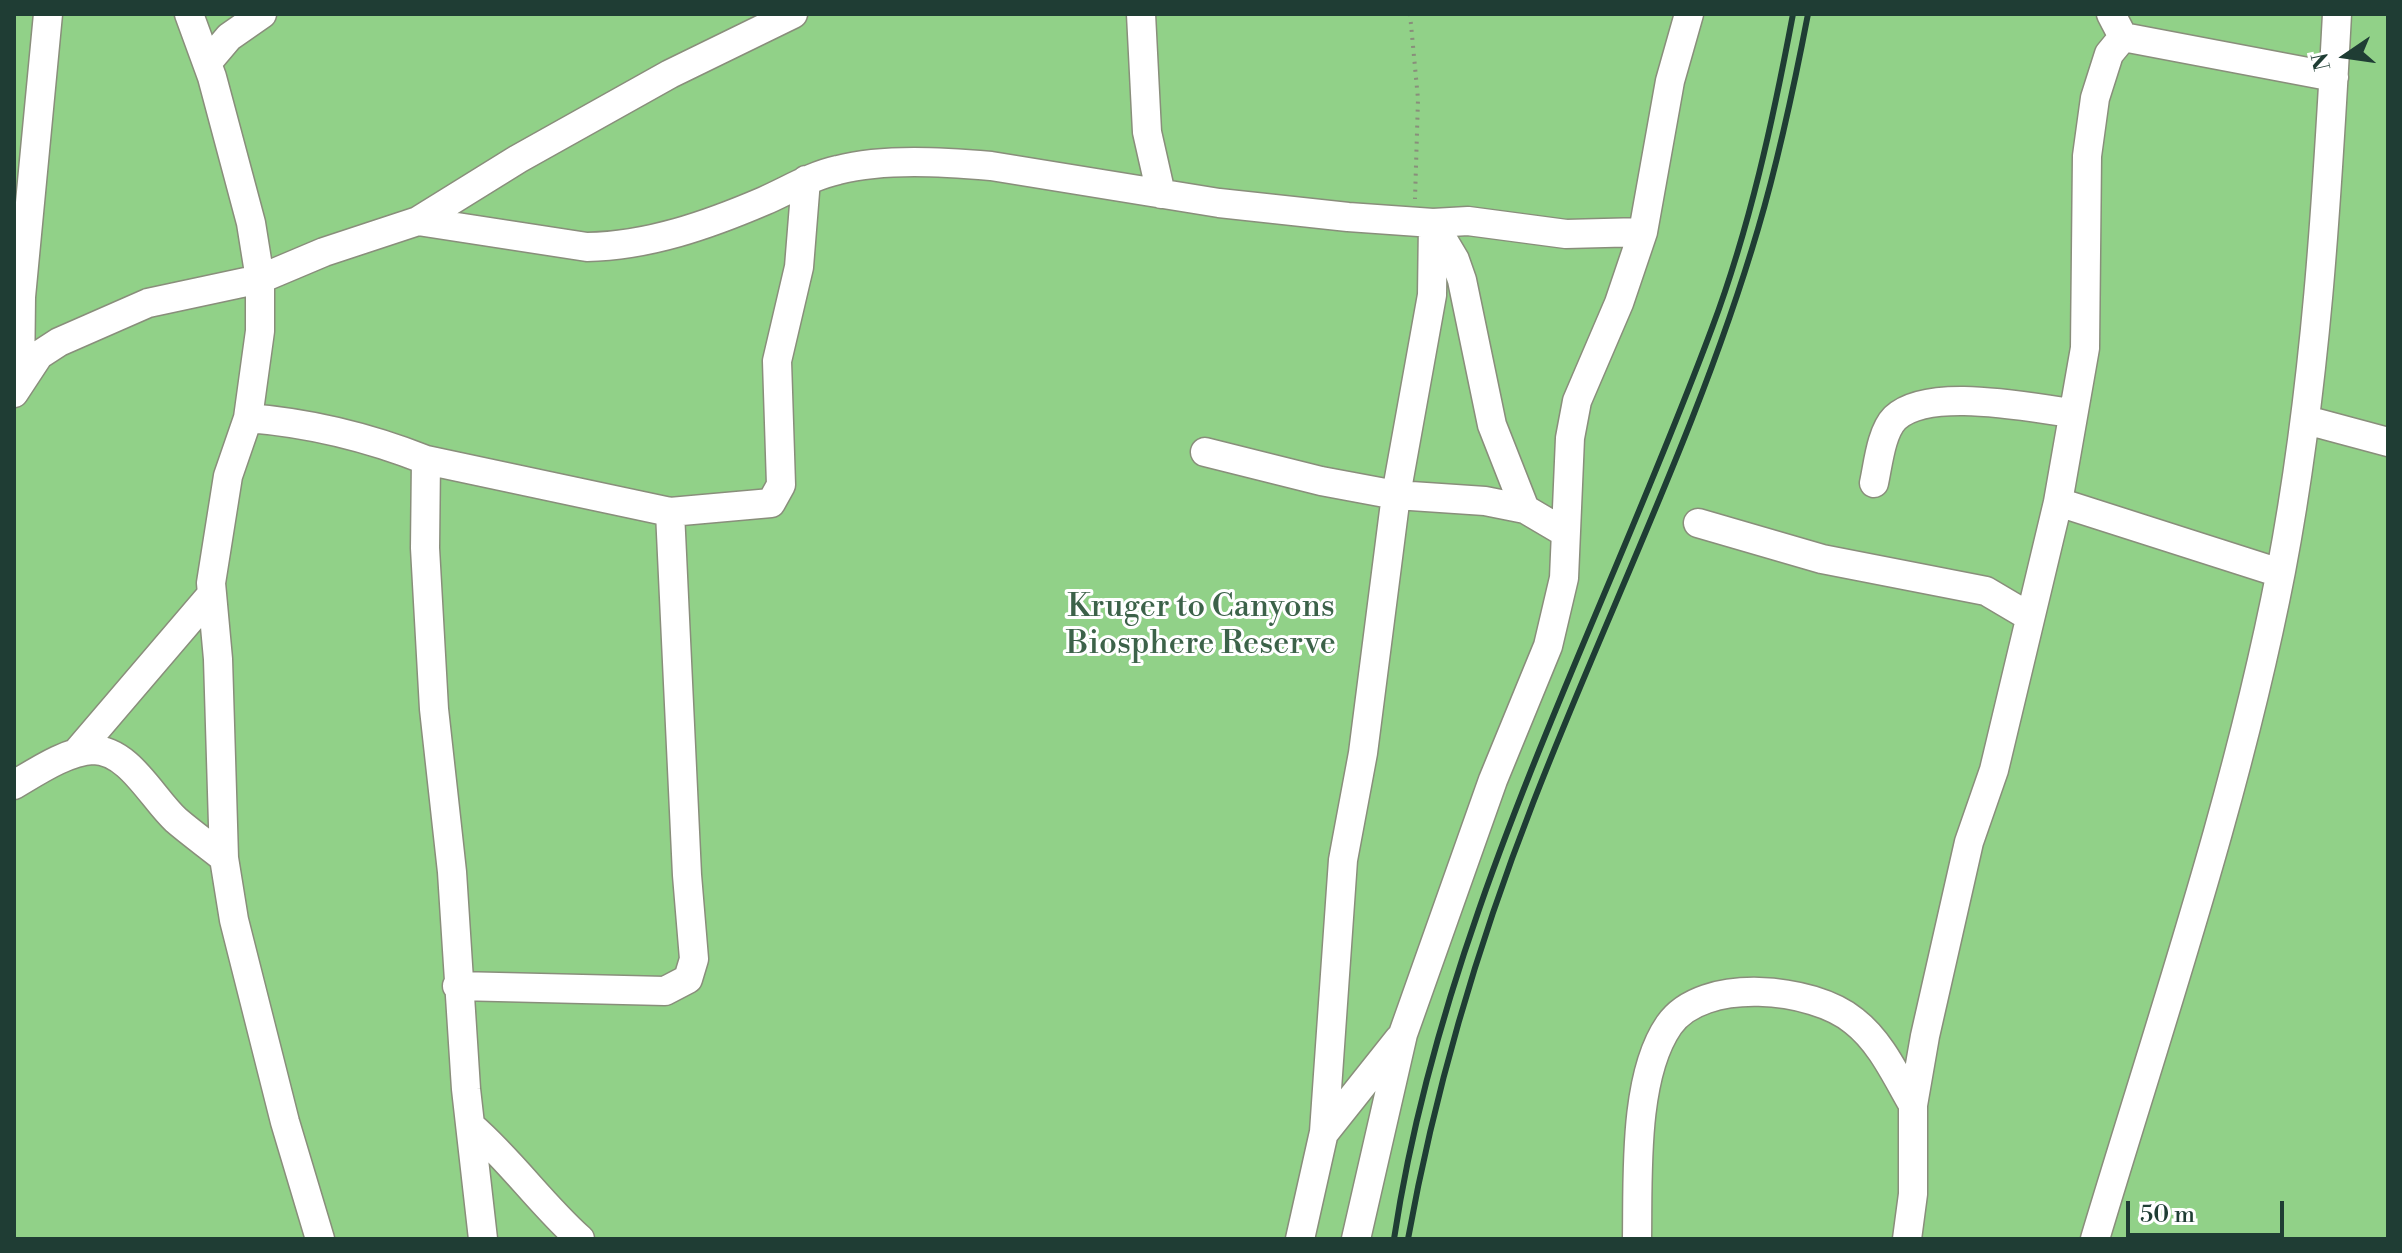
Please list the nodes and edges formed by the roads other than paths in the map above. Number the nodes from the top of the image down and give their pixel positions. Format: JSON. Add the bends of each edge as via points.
{"nodes":[{"id":1,"x":48,"y":14,"type":"edge"},
{"id":2,"x":189,"y":14,"type":"edge"},
{"id":3,"x":262,"y":14,"type":"edge"},
{"id":4,"x":793,"y":14,"type":"edge"},
{"id":5,"x":1141,"y":14,"type":"edge"},
{"id":6,"x":1689,"y":14,"type":"edge"},
{"id":7,"x":2337,"y":14,"type":"edge"},
{"id":8,"x":2117,"y":26,"type":"edge"},
{"id":9,"x":207,"y":63,"type":"junction"},
{"id":10,"x":2334,"y":77,"type":"junction"},
{"id":11,"x":806,"y":180,"type":"junction"},
{"id":12,"x":1161,"y":194,"type":"junction"},
{"id":13,"x":418,"y":221,"type":"junction"},
{"id":14,"x":1424,"y":222,"type":"junction"},
{"id":15,"x":1643,"y":232,"type":"junction"},
{"id":16,"x":260,"y":279,"type":"junction"},
{"id":17,"x":17,"y":387,"type":"edge"},
{"id":18,"x":2073,"y":413,"type":"junction"},
{"id":19,"x":248,"y":418,"type":"junction"},
{"id":20,"x":2306,"y":420,"type":"junction"},
{"id":21,"x":2388,"y":442,"type":"edge"},
{"id":22,"x":1205,"y":452,"type":"dead end"},
{"id":23,"x":426,"y":460,"type":"junction"},
{"id":24,"x":1874,"y":483,"type":"dead end"},
{"id":25,"x":1396,"y":495,"type":"junction"},
{"id":26,"x":2058,"y":502,"type":"junction"},
{"id":27,"x":1525,"y":509,"type":"junction"},
{"id":28,"x":670,"y":512,"type":"junction"},
{"id":29,"x":1698,"y":523,"type":"dead end"},
{"id":30,"x":1564,"y":532,"type":"junction"},
{"id":31,"x":2280,"y":573,"type":"junction"},
{"id":32,"x":211,"y":595,"type":"junction"},
{"id":33,"x":2030,"y":617,"type":"junction"},
{"id":34,"x":76,"y":753,"type":"junction"},
{"id":35,"x":14,"y":785,"type":"edge"},
{"id":36,"x":224,"y":858,"type":"junction"},
{"id":37,"x":457,"y":986,"type":"junction"},
{"id":38,"x":1403,"y":1034,"type":"junction"},
{"id":39,"x":1913,"y":1105,"type":"junction"},
{"id":40,"x":472,"y":1127,"type":"junction"},
{"id":41,"x":1324,"y":1132,"type":"junction"},
{"id":42,"x":320,"y":1239,"type":"edge"},
{"id":43,"x":483,"y":1239,"type":"edge"},
{"id":44,"x":580,"y":1239,"type":"edge"},
{"id":45,"x":1300,"y":1239,"type":"edge"},
{"id":46,"x":1356,"y":1239,"type":"edge"},
{"id":47,"x":1637,"y":1239,"type":"edge"},
{"id":48,"x":1907,"y":1239,"type":"edge"},
{"id":49,"x":2095,"y":1239,"type":"edge"}],
"edges":[{"from":1,"to":17,"type":"street"},
{"from":2,"to":9,"type":"street"},
{"from":3,"to":9,"type":"street","via":[[229,37]]},
{"from":4,"to":13,"type":"street","via":[[670,74]]},
{"from":5,"to":12,"type":"street","via":[[1147,132]]},
{"from":6,"to":15,"type":"street","via":[[1670,81]]},
{"from":7,"to":10,"type":"street"},
{"from":8,"to":10,"type":"street"},
{"from":8,"to":18,"type":"street","via":[[2101,73],[2089,141],[2085,348]]},
{"from":9,"to":16,"type":"street","via":[[251,223]]},
{"from":10,"to":20,"type":"street"},
{"from":11,"to":12,"type":"street","via":[[861,166],[967,164]]},
{"from":11,"to":13,"type":"street","via":[[696,227],[613,246],[587,247]]},
{"from":11,"to":28,"type":"street","via":[[796,286],[777,361],[779,493],[760,507]]},
{"from":12,"to":14,"type":"street"},
{"from":13,"to":16,"type":"street"},
{"from":14,"to":15,"type":"street","via":[[1468,221],[1566,234]]},
{"from":14,"to":25,"type":"street","via":[[1432,295]]},
{"from":14,"to":27,"type":"street","via":[[1455,260],[1492,425]]},
{"from":15,"to":30,"type":"street","via":[[1577,401]]},
{"from":16,"to":17,"type":"street","via":[[133,308],[48,348]]},
{"from":16,"to":19,"type":"street","via":[[260,331]]},
{"from":18,"to":24,"type":"street","via":[[1943,401],[1918,405],[1892,421]]},
{"from":18,"to":26,"type":"street"},
{"from":19,"to":23,"type":"street","via":[[352,434]]},
{"from":19,"to":32,"type":"street","via":[[218,522]]},
{"from":20,"to":21,"type":"street"},
{"from":20,"to":31,"type":"street"},
{"from":22,"to":25,"type":"street"},
{"from":23,"to":28,"type":"street"},
{"from":23,"to":37,"type":"street","via":[[429,631]]},
{"from":25,"to":27,"type":"street","via":[[1471,499]]},
{"from":25,"to":41,"type":"street","via":[[1363,753],[1343,860]]},
{"from":26,"to":31,"type":"street"},
{"from":26,"to":33,"type":"street"},
{"from":27,"to":30,"type":"street"},
{"from":28,"to":37,"type":"street","via":[[691,974],[665,991]]},
{"from":29,"to":33,"type":"street","via":[[1822,559],[1986,591]]},
{"from":30,"to":38,"type":"street","via":[[1564,578],[1548,646],[1483,807]]},
{"from":31,"to":49,"type":"street","via":[[2199,892]]},
{"from":32,"to":34,"type":"street"},
{"from":32,"to":36,"type":"street"},
{"from":33,"to":39,"type":"street","via":[[1994,770],[1969,842]]},
{"from":34,"to":35,"type":"street"},
{"from":34,"to":36,"type":"street","via":[[93,750],[119,758],[174,818]]},
{"from":36,"to":42,"type":"street","via":[[234,920]]},
{"from":37,"to":40,"type":"street"},
{"from":38,"to":41,"type":"street"},
{"from":38,"to":46,"type":"street"},
{"from":39,"to":47,"type":"street","via":[[1877,1044],[1853,1019],[1825,1005],[1735,991],[1688,1007],[1670,1024],[1656,1051],[1644,1097]]},
{"from":39,"to":48,"type":"street"},
{"from":40,"to":43,"type":"street"},
{"from":40,"to":44,"type":"street"},
{"from":41,"to":45,"type":"street"}]}
